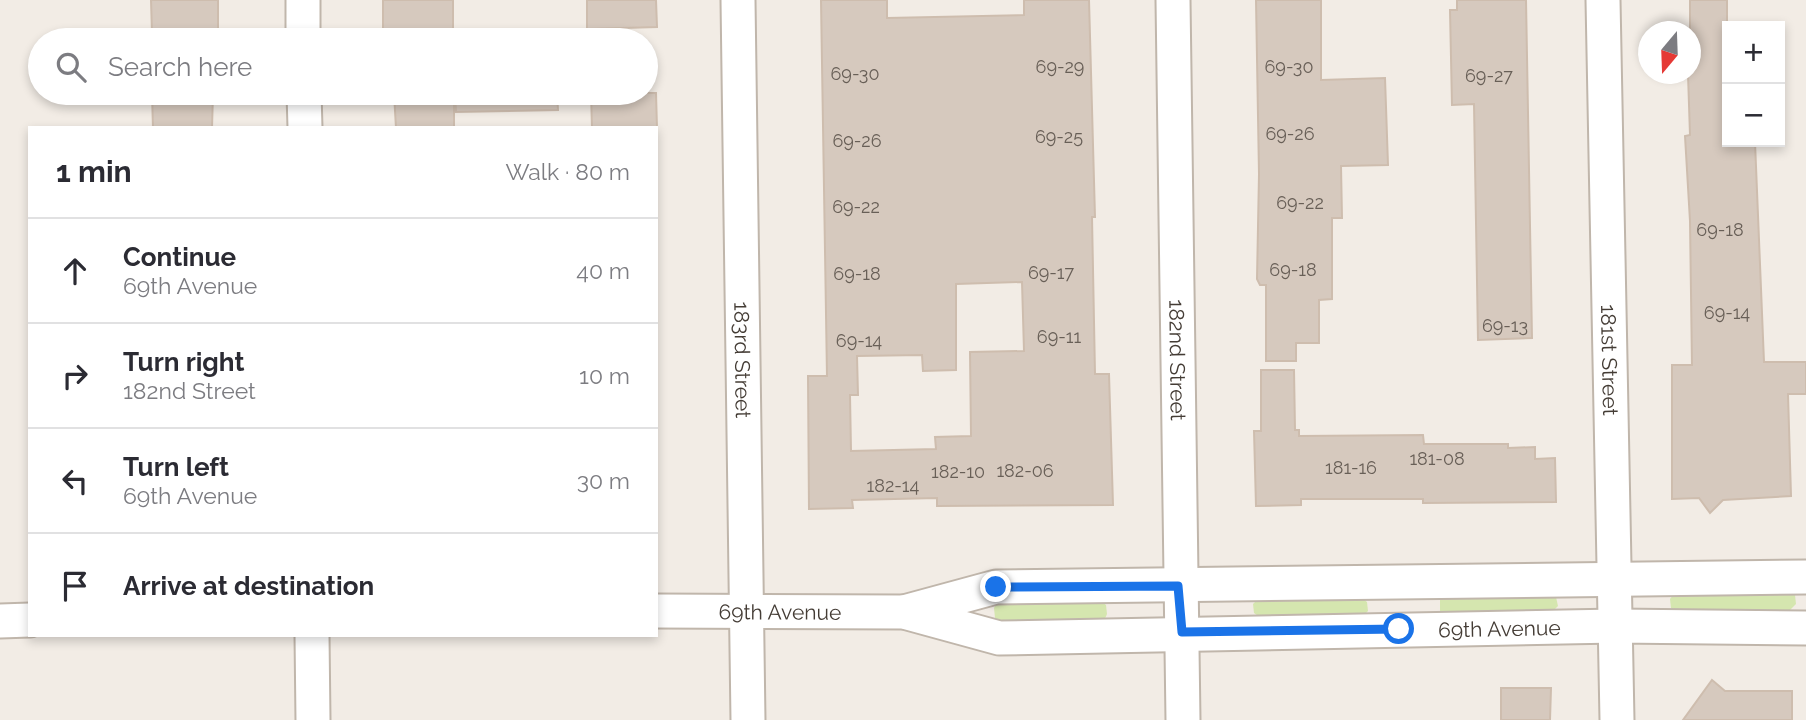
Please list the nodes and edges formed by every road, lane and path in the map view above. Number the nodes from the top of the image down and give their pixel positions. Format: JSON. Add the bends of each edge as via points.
{"nodes":[{"id":1,"x":303,"y":0,"type":"edge"},
{"id":2,"x":738,"y":0,"type":"edge"},
{"id":3,"x":1172,"y":0,"type":"edge"},
{"id":4,"x":1603,"y":0,"type":"edge"},
{"id":5,"x":303,"y":28,"type":"edge"},
{"id":6,"x":304,"y":105,"type":"edge"},
{"id":7,"x":305,"y":126,"type":"edge"},
{"id":8,"x":1806,"y":577,"type":"edge"},
{"id":9,"x":1615,"y":581,"type":"junction"},
{"id":10,"x":1401,"y":583,"type":"junction"},
{"id":11,"x":1178,"y":586,"type":"junction"},
{"id":12,"x":747,"y":610,"type":"junction"},
{"id":13,"x":658,"y":611,"type":"edge"},
{"id":14,"x":904,"y":612,"type":"junction"},
{"id":15,"x":28,"y":620,"type":"edge"},
{"id":16,"x":0,"y":621,"type":"edge"},
{"id":17,"x":1616,"y":626,"type":"junction"},
{"id":18,"x":1806,"y":628,"type":"edge"},
{"id":19,"x":1399,"y":629,"type":"junction"},
{"id":20,"x":1182,"y":632,"type":"junction"},
{"id":21,"x":312,"y":637,"type":"edge"},
{"id":22,"x":313,"y":720,"type":"edge"},
{"id":23,"x":748,"y":720,"type":"edge"},
{"id":24,"x":1183,"y":720,"type":"edge"},
{"id":25,"x":1617,"y":720,"type":"edge"}],
"edges":[{"from":1,"to":5,"type":"street"},
{"from":2,"to":12,"type":"street","name":"183rd Street"},
{"from":3,"to":11,"type":"street","name":"182nd Street"},
{"from":4,"to":9,"type":"street","name":"181st Street"},
{"from":6,"to":7,"type":"street"},
{"from":8,"to":9,"type":"street","name":"69th Avenue"},
{"from":9,"to":10,"type":"street","name":"69th Avenue"},
{"from":9,"to":17,"type":"street","name":"181st Street"},
{"from":10,"to":11,"type":"street","name":"69th Avenue"},
{"from":10,"to":19,"type":"street"},
{"from":11,"to":14,"type":"street","name":"69th Avenue","via":[[996,587]]},
{"from":11,"to":20,"type":"street","name":"182nd Street"},
{"from":12,"to":13,"type":"street","name":"69th Avenue"},
{"from":12,"to":14,"type":"street","name":"69th Avenue"},
{"from":12,"to":23,"type":"street","name":"183rd Street"},
{"from":14,"to":20,"type":"street","name":"69th Avenue","via":[[999,638]]},
{"from":15,"to":16,"type":"street"},
{"from":17,"to":18,"type":"street","name":"69th Avenue"},
{"from":17,"to":19,"type":"street","name":"69th Avenue"},
{"from":17,"to":25,"type":"street","name":"181st Street"},
{"from":19,"to":20,"type":"street","name":"69th Avenue"},
{"from":20,"to":24,"type":"street","name":"182nd Street"},
{"from":21,"to":22,"type":"street"}]}
